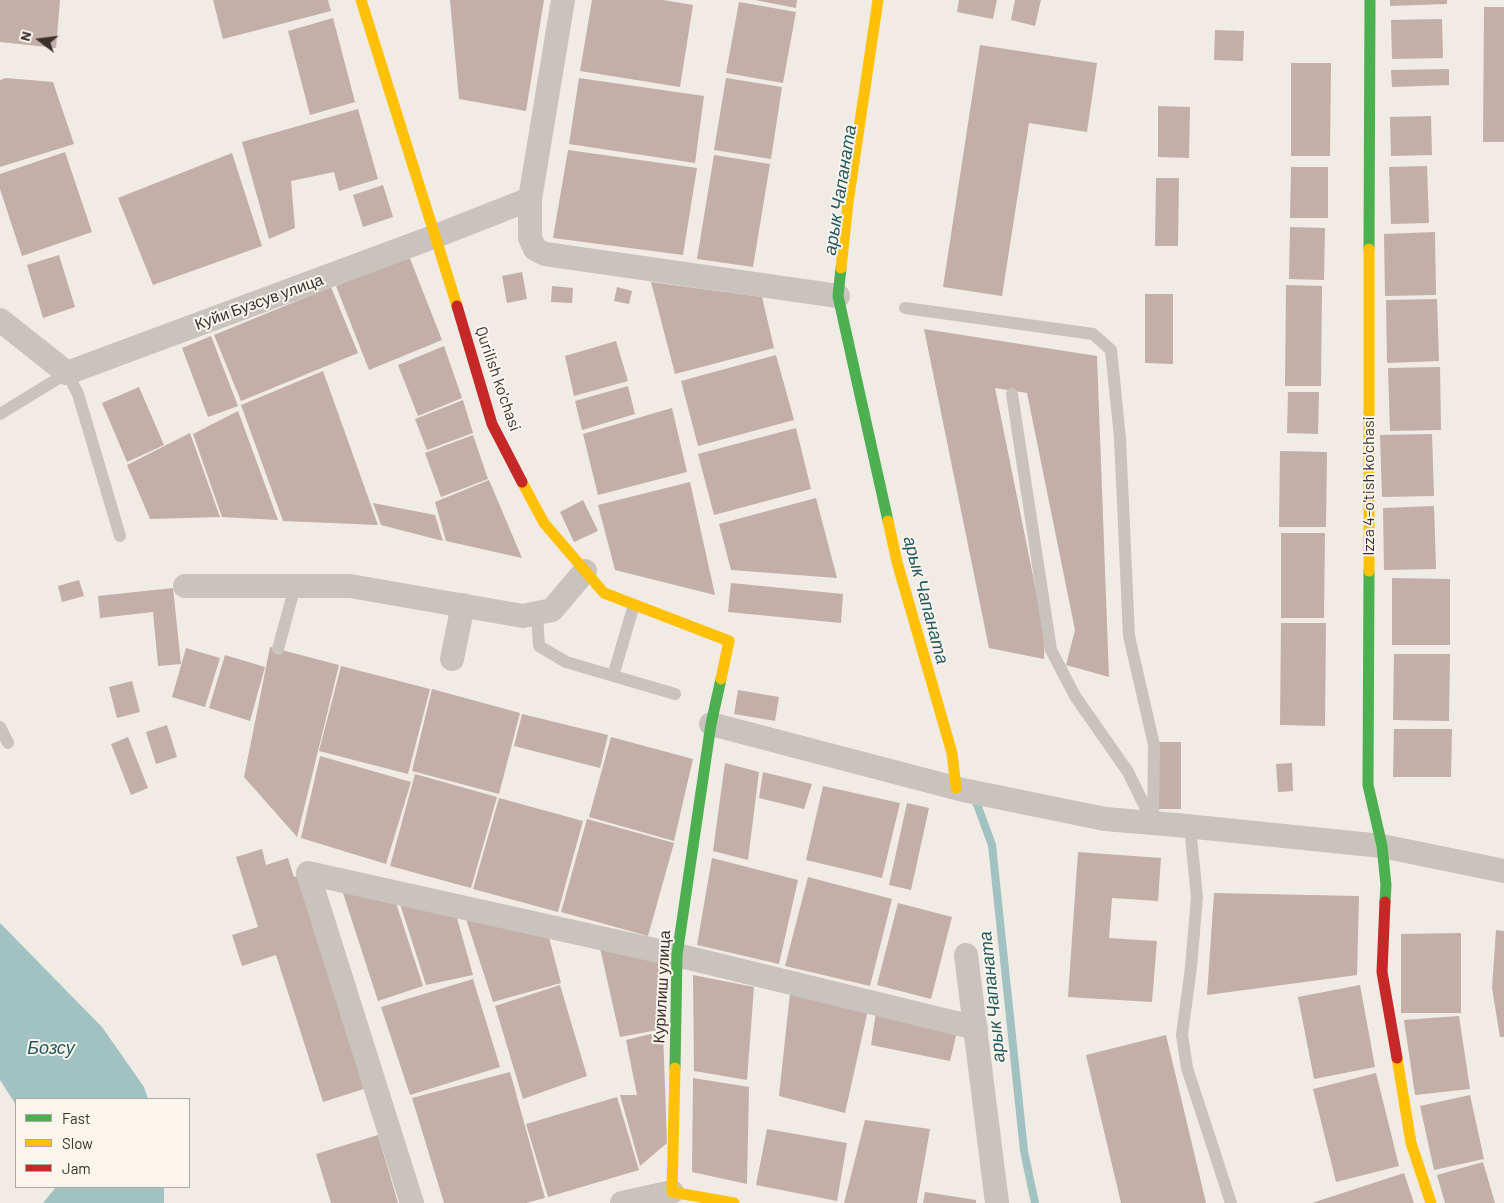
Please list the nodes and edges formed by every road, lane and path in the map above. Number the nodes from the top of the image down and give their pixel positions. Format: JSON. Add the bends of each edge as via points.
{"nodes":[{"id":1,"x":360,"y":0,"type":"edge"},
{"id":2,"x":562,"y":0,"type":"edge"},
{"id":3,"x":878,"y":0,"type":"edge"},
{"id":4,"x":1370,"y":0,"type":"edge"},
{"id":5,"x":530,"y":199,"type":"junction"},
{"id":6,"x":436,"y":236,"type":"junction"},
{"id":7,"x":838,"y":296,"type":"junction"},
{"id":8,"x":905,"y":308,"type":"dead end"},
{"id":9,"x":0,"y":320,"type":"edge"},
{"id":10,"x":67,"y":373,"type":"junction"},
{"id":11,"x":1012,"y":394,"type":"dead end"},
{"id":12,"x":0,"y":414,"type":"edge"},
{"id":13,"x":120,"y":536,"type":"dead end"},
{"id":14,"x":585,"y":571,"type":"junction"},
{"id":15,"x":185,"y":586,"type":"dead end"},
{"id":16,"x":295,"y":586,"type":"junction"},
{"id":17,"x":463,"y":605,"type":"junction"},
{"id":18,"x":634,"y":605,"type":"junction"},
{"id":19,"x":537,"y":614,"type":"junction"},
{"id":20,"x":278,"y":649,"type":"dead end"},
{"id":21,"x":452,"y":658,"type":"dead end"},
{"id":22,"x":614,"y":676,"type":"junction"},
{"id":23,"x":675,"y":694,"type":"dead end"},
{"id":24,"x":711,"y":724,"type":"junction"},
{"id":25,"x":0,"y":727,"type":"edge"},
{"id":26,"x":8,"y":744,"type":"dead end"},
{"id":27,"x":959,"y":789,"type":"junction"},
{"id":28,"x":1153,"y":823,"type":"junction"},
{"id":29,"x":1183,"y":826,"type":"junction"},
{"id":30,"x":1382,"y":846,"type":"junction"},
{"id":31,"x":1504,"y":871,"type":"edge"},
{"id":32,"x":677,"y":955,"type":"junction"},
{"id":33,"x":966,"y":955,"type":"dead end"},
{"id":34,"x":976,"y":1028,"type":"junction"},
{"id":35,"x":672,"y":1192,"type":"junction"},
{"id":36,"x":412,"y":1203,"type":"edge"},
{"id":37,"x":622,"y":1203,"type":"edge"},
{"id":38,"x":734,"y":1203,"type":"edge"},
{"id":39,"x":997,"y":1203,"type":"edge"},
{"id":40,"x":1231,"y":1203,"type":"edge"},
{"id":41,"x":1431,"y":1203,"type":"edge"}],
"edges":[{"from":1,"to":6,"type":"street","name":"Qurilish ko'chasi"},
{"from":2,"to":5,"type":"street"},
{"from":3,"to":7,"type":"street","via":[[848,203]]},
{"from":4,"to":30,"type":"street","name":"Izza 4-o'tish ko'chasi","via":[[1368,785]]},
{"from":5,"to":6,"type":"street","name":"Куйи Бузсув улица"},
{"from":5,"to":7,"type":"street","via":[[530,238],[536,249],[546,254]]},
{"from":6,"to":10,"type":"street","name":"Куйи Бузсув улица"},
{"from":6,"to":14,"type":"street","name":"Qurilish ko'chasi","via":[[492,424],[544,523]]},
{"from":7,"to":27,"type":"street","via":[[897,562],[952,753]]},
{"from":8,"to":28,"type":"lane","via":[[1093,334],[1111,350],[1120,438],[1128,636],[1154,745]]},
{"from":9,"to":10,"type":"street"},
{"from":10,"to":12,"type":"lane"},
{"from":10,"to":13,"type":"lane","via":[[78,394]]},
{"from":11,"to":28,"type":"lane","via":[[1051,650],[1075,696],[1128,772]]},
{"from":14,"to":18,"type":"street","name":"Qurilish ko'chasi","via":[[604,593]]},
{"from":14,"to":19,"type":"street","via":[[552,610]]},
{"from":15,"to":16,"type":"street"},
{"from":16,"to":17,"type":"street","via":[[350,586]]},
{"from":16,"to":20,"type":"lane"},
{"from":17,"to":19,"type":"street","via":[[522,616]]},
{"from":17,"to":21,"type":"street"},
{"from":18,"to":22,"type":"lane"},
{"from":18,"to":24,"type":"street","name":"Qurilish ko'chasi","via":[[729,641]]},
{"from":19,"to":22,"type":"lane","via":[[539,646],[566,662]]},
{"from":22,"to":23,"type":"lane"},
{"from":24,"to":27,"type":"street"},
{"from":24,"to":32,"type":"street","name":"Курилиш улица"},
{"from":25,"to":26,"type":"lane"},
{"from":27,"to":28,"type":"street","bridge":true,"via":[[1105,818]]},
{"from":28,"to":29,"type":"street","bridge":true},
{"from":29,"to":30,"type":"street"},
{"from":29,"to":40,"type":"lane","via":[[1197,897],[1182,1035],[1187,1068]]},
{"from":30,"to":31,"type":"street"},
{"from":30,"to":41,"type":"street","name":"Izza 4-o'tish ko'chasi","via":[[1386,885],[1382,972],[1411,1143]]},
{"from":32,"to":34,"type":"street"},
{"from":32,"to":35,"type":"street","name":"Курилиш улица"},
{"from":32,"to":36,"type":"street","via":[[308,873]]},
{"from":33,"to":34,"type":"street"},
{"from":34,"to":39,"type":"street"},
{"from":35,"to":37,"type":"street"},
{"from":35,"to":38,"type":"street"}]}
